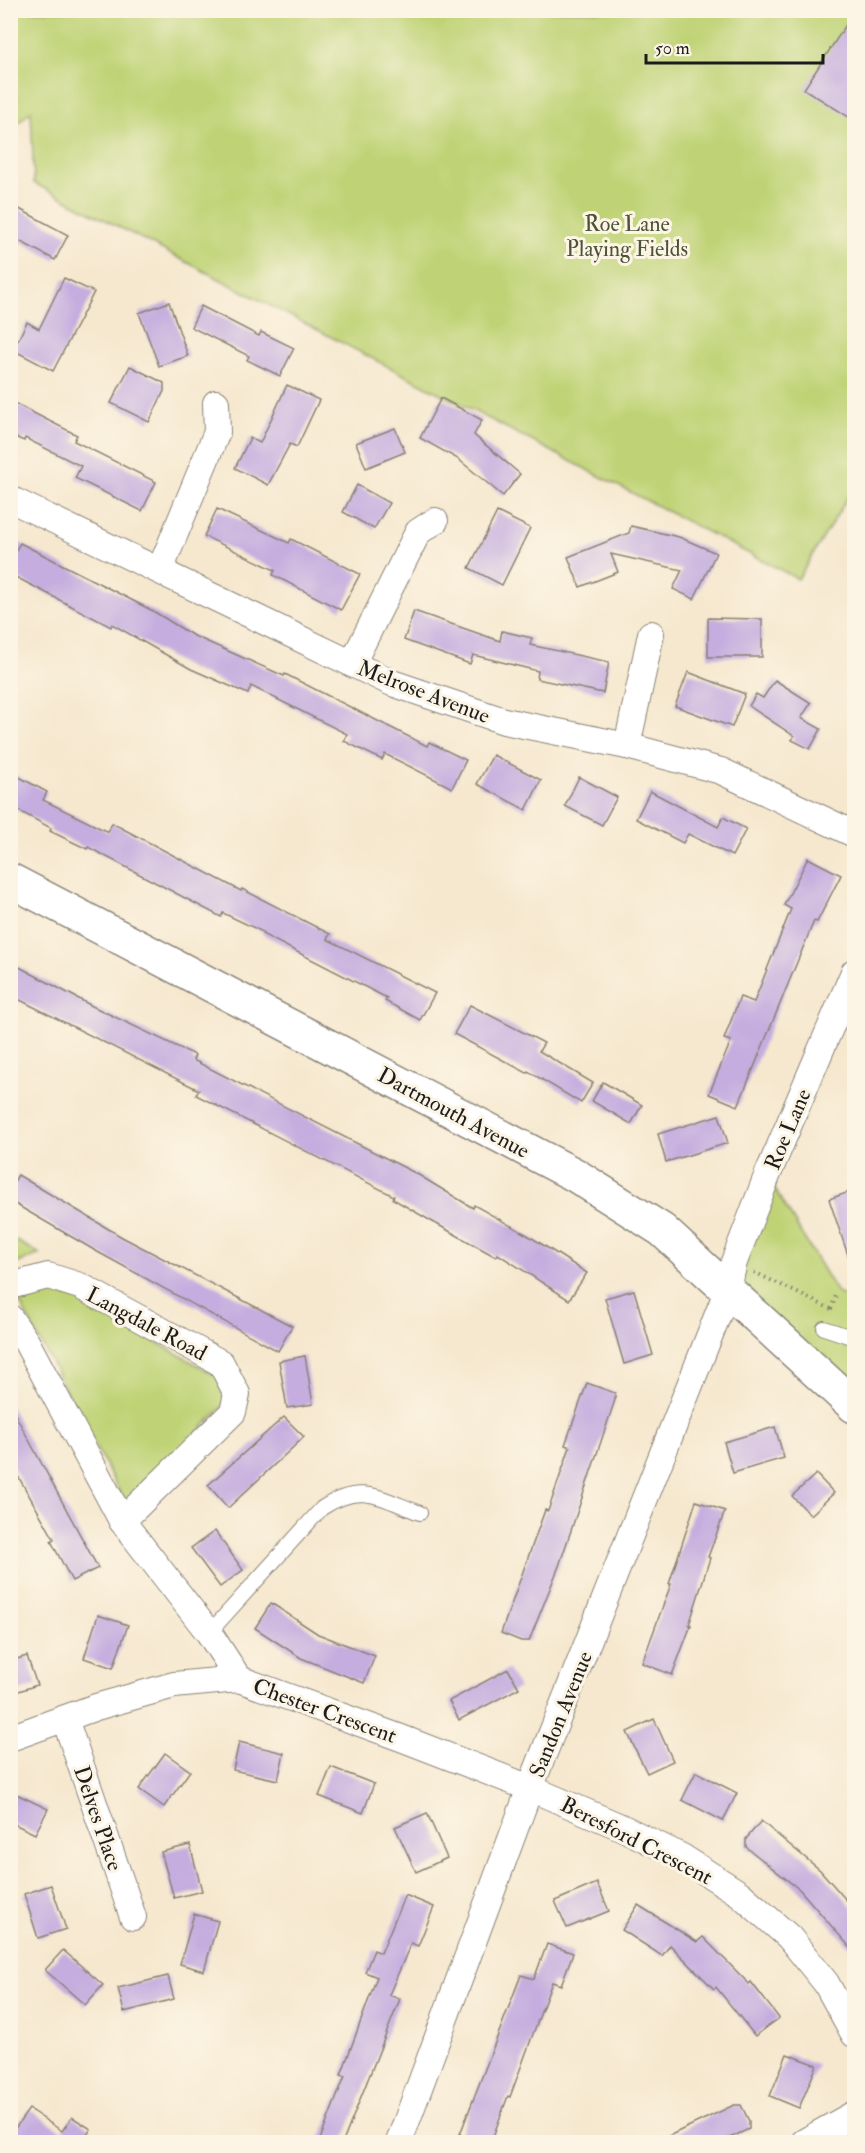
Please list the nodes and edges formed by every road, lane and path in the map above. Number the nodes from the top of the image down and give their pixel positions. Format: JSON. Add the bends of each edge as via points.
{"nodes":[{"id":1,"x":216,"y":403,"type":"dead end"},
{"id":2,"x":10,"y":499,"type":"edge"},
{"id":3,"x":435,"y":521,"type":"dead end"},
{"id":4,"x":160,"y":570,"type":"junction"},
{"id":5,"x":651,"y":634,"type":"dead end"},
{"id":6,"x":352,"y":664,"type":"junction"},
{"id":7,"x":627,"y":746,"type":"junction"},
{"id":8,"x":855,"y":834,"type":"edge"},
{"id":9,"x":10,"y":880,"type":"edge"},
{"id":10,"x":855,"y":972,"type":"edge"},
{"id":11,"x":731,"y":1276,"type":"junction"},
{"id":12,"x":10,"y":1286,"type":"edge"},
{"id":13,"x":839,"y":1312,"type":"dead end"},
{"id":14,"x":10,"y":1318,"type":"edge"},
{"id":15,"x":824,"y":1328,"type":"dead end"},
{"id":16,"x":855,"y":1338,"type":"edge"},
{"id":17,"x":855,"y":1406,"type":"edge"},
{"id":18,"x":420,"y":1513,"type":"dead end"},
{"id":19,"x":122,"y":1521,"type":"junction"},
{"id":20,"x":209,"y":1633,"type":"junction"},
{"id":21,"x":239,"y":1679,"type":"junction"},
{"id":22,"x":65,"y":1719,"type":"junction"},
{"id":23,"x":10,"y":1738,"type":"edge"},
{"id":24,"x":530,"y":1788,"type":"junction"},
{"id":25,"x":134,"y":1917,"type":"dead end"},
{"id":26,"x":855,"y":2034,"type":"edge"},
{"id":27,"x":855,"y":2114,"type":"edge"},
{"id":28,"x":399,"y":2142,"type":"edge"},
{"id":29,"x":804,"y":2142,"type":"edge"}],
"edges":[{"from":1,"to":4,"type":"street","via":[[217,432]]},
{"from":2,"to":4,"type":"street","name":"Melrose Avenue"},
{"from":3,"to":6,"type":"street","via":[[418,532]]},
{"from":4,"to":6,"type":"street","name":"Melrose Avenue"},
{"from":5,"to":7,"type":"street"},
{"from":6,"to":7,"type":"street","name":"Melrose Avenue","via":[[392,683],[504,721]]},
{"from":7,"to":8,"type":"street","name":"Melrose Avenue","via":[[721,771]]},
{"from":9,"to":11,"type":"street","name":"Dartmouth Avenue","via":[[575,1175]]},
{"from":10,"to":11,"type":"street","name":"Roe Lane"},
{"from":11,"to":13,"type":"path"},
{"from":11,"to":17,"type":"street","name":"Dartmouth Avenue"},
{"from":11,"to":24,"type":"street","name":"Sandon Avenue"},
{"from":12,"to":19,"type":"street","name":"Langdale Road","via":[[48,1276],[80,1286],[221,1363],[237,1394],[233,1412]]},
{"from":14,"to":19,"type":"street"},
{"from":15,"to":16,"type":"lane"},
{"from":18,"to":20,"type":"lane","via":[[364,1492],[337,1498],[322,1508]]},
{"from":19,"to":20,"type":"street"},
{"from":20,"to":21,"type":"street"},
{"from":21,"to":22,"type":"street","name":"Chester Crescent","via":[[174,1685]]},
{"from":21,"to":24,"type":"street","name":"Chester Crescent"},
{"from":22,"to":23,"type":"street","name":"Chester Crescent"},
{"from":22,"to":25,"type":"street","name":"Delves Place"},
{"from":24,"to":26,"type":"street","name":"Beresford Crescent","via":[[672,1852],[740,1894],[789,1936],[826,1983]]},
{"from":24,"to":28,"type":"street","name":"Sandon Avenue"},
{"from":27,"to":29,"type":"street"}]}
